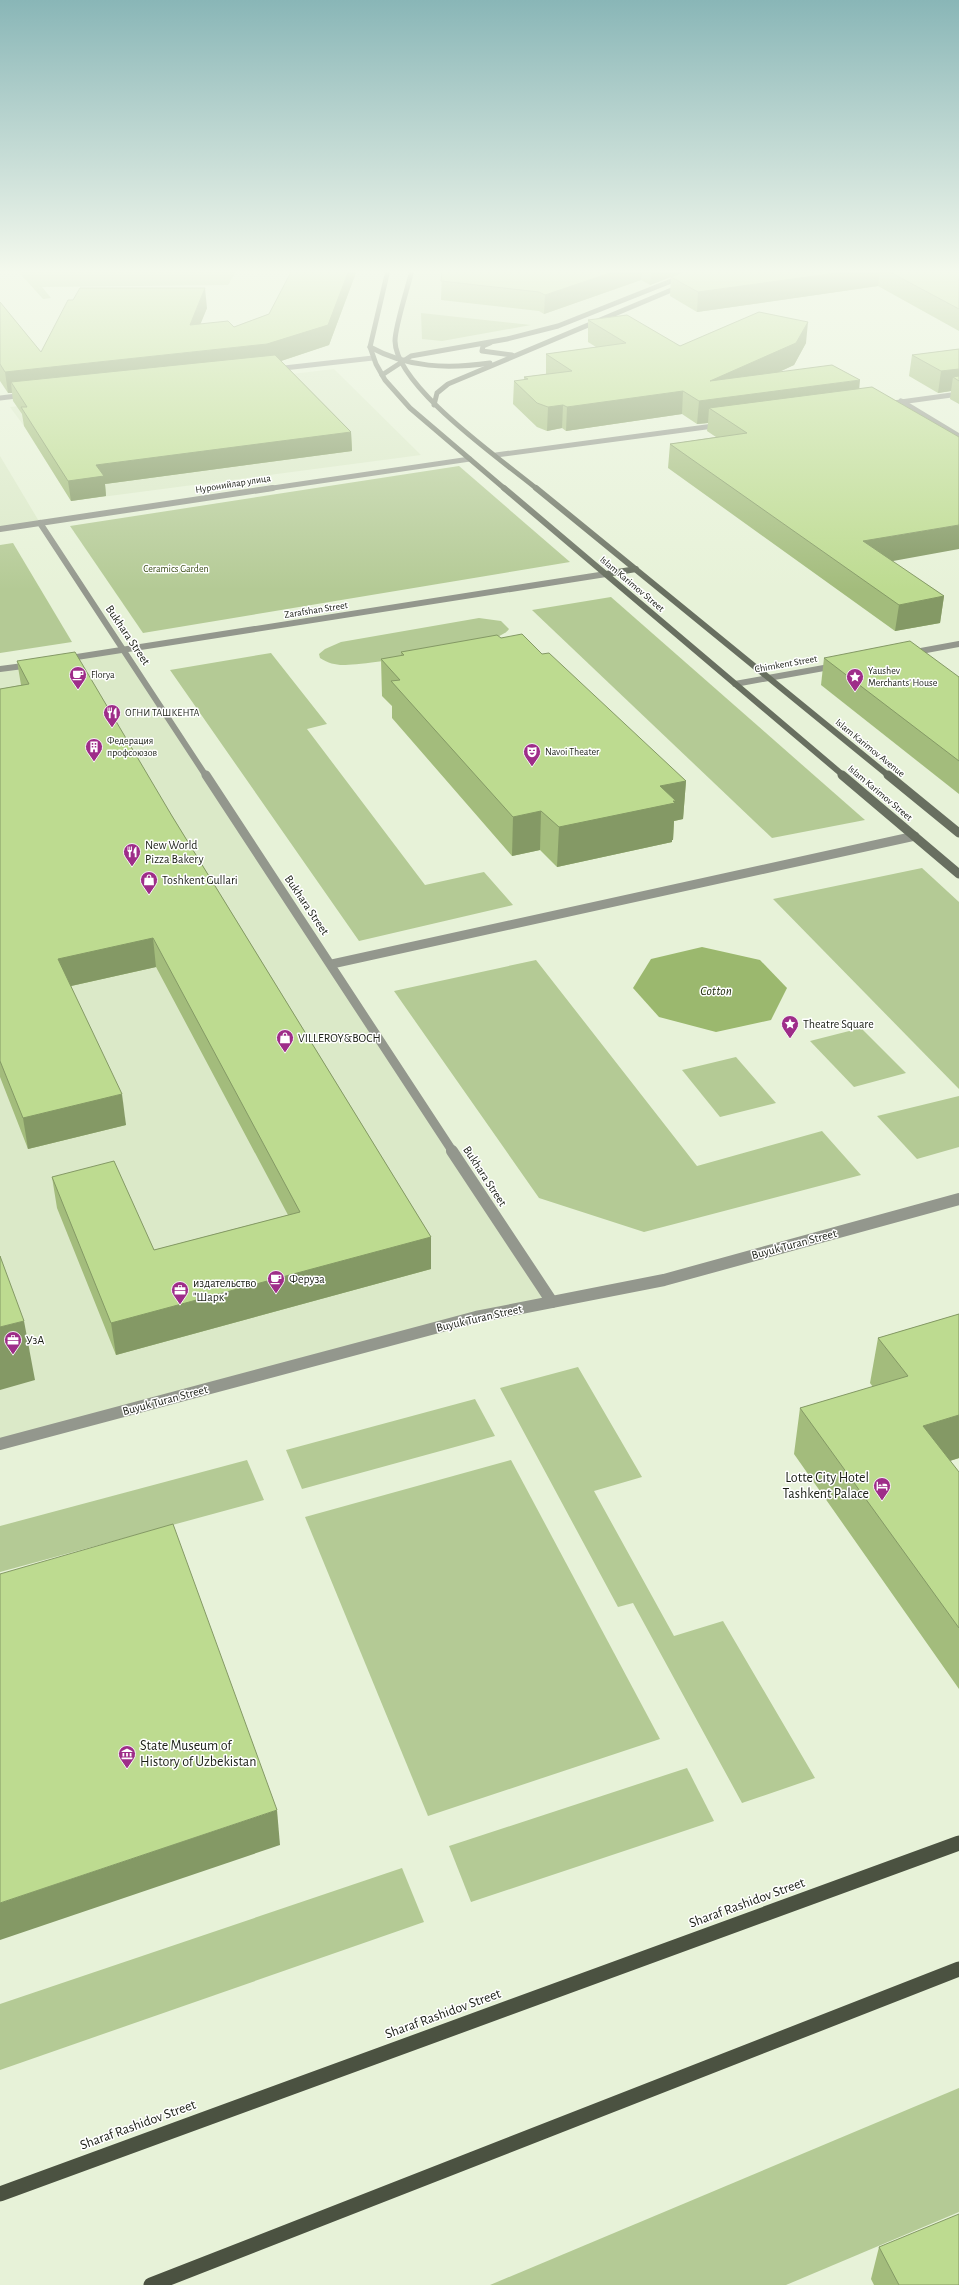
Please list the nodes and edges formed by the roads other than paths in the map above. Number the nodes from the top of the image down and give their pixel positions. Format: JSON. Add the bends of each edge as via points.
{"nodes":[{"id":1,"x":383,"y":377,"type":"edge"},
{"id":2,"x":410,"y":377,"type":"edge"},
{"id":3,"x":467,"y":377,"type":"edge"},
{"id":4,"x":31,"y":394,"type":"edge"},
{"id":5,"x":959,"y":394,"type":"edge"},
{"id":6,"x":0,"y":398,"type":"edge"},
{"id":7,"x":901,"y":402,"type":"junction"},
{"id":8,"x":880,"y":404,"type":"edge"},
{"id":9,"x":434,"y":405,"type":"junction"},
{"id":10,"x":727,"y":424,"type":"edge"},
{"id":11,"x":959,"y":436,"type":"edge"},
{"id":12,"x":496,"y":455,"type":"junction"},
{"id":13,"x":470,"y":459,"type":"junction"},
{"id":14,"x":40,"y":523,"type":"junction"},
{"id":15,"x":0,"y":529,"type":"edge"},
{"id":16,"x":636,"y":569,"type":"junction"},
{"id":17,"x":606,"y":574,"type":"junction"},
{"id":18,"x":959,"y":644,"type":"edge"},
{"id":19,"x":123,"y":650,"type":"junction"},
{"id":20,"x":904,"y":654,"type":"edge"},
{"id":21,"x":56,"y":661,"type":"edge"},
{"id":22,"x":40,"y":663,"type":"edge"},
{"id":23,"x":844,"y":664,"type":"edge"},
{"id":24,"x":0,"y":669,"type":"edge"},
{"id":25,"x":769,"y":678,"type":"junction"},
{"id":26,"x":735,"y":684,"type":"junction"},
{"id":27,"x":959,"y":833,"type":"edge"},
{"id":28,"x":915,"y":836,"type":"junction"},
{"id":29,"x":959,"y":874,"type":"edge"},
{"id":30,"x":332,"y":964,"type":"junction"},
{"id":31,"x":959,"y":1199,"type":"edge"},
{"id":32,"x":552,"y":1302,"type":"junction"},
{"id":33,"x":0,"y":1444,"type":"edge"},
{"id":34,"x":959,"y":1843,"type":"edge"},
{"id":35,"x":959,"y":1969,"type":"edge"},
{"id":36,"x":0,"y":2194,"type":"edge"},
{"id":37,"x":151,"y":2285,"type":"edge"}],
"edges":[{"from":1,"to":13,"type":"main road","name":"Islam Karimov Street","via":[[408,405]]},
{"from":2,"to":9,"type":"main road"},
{"from":3,"to":9,"type":"main road","via":[[444,387],[437,393]]},
{"from":4,"to":6,"type":"street"},
{"from":5,"to":7,"type":"street"},
{"from":7,"to":8,"type":"street"},
{"from":7,"to":11,"type":"street"},
{"from":9,"to":12,"type":"main road","name":"Islam Karimov Street"},
{"from":10,"to":12,"type":"street"},
{"from":12,"to":16,"type":"main road","name":"Islam Karimov Street"},
{"from":13,"to":14,"type":"street","name":"Нуронийлар улица"},
{"from":13,"to":17,"type":"main road","name":"Islam Karimov Street"},
{"from":14,"to":15,"type":"street","name":"Нуронийлар улица"},
{"from":14,"to":19,"type":"street","name":"Bukhara Street"},
{"from":16,"to":17,"type":"main road","name":"Zarafshan Street"},
{"from":16,"to":25,"type":"main road","name":"Islam Karimov Street"},
{"from":17,"to":19,"type":"street","name":"Zarafshan Street"},
{"from":17,"to":26,"type":"main road","name":"Islam Karimov Street"},
{"from":18,"to":20,"type":"street"},
{"from":19,"to":21,"type":"street","name":"Zarafshan Street"},
{"from":19,"to":30,"type":"street","name":"Bukhara Street"},
{"from":22,"to":24,"type":"street"},
{"from":23,"to":25,"type":"street","name":"Chimkent Street"},
{"from":25,"to":26,"type":"street","name":"Chimkent Street"},
{"from":25,"to":27,"type":"main road","name":"Islam Karimov Avenue"},
{"from":26,"to":28,"type":"main road","name":"Islam Karimov Street"},
{"from":28,"to":29,"type":"main road","name":"Islam Karimov Street"},
{"from":28,"to":30,"type":"street"},
{"from":30,"to":32,"type":"street","name":"Bukhara Street"},
{"from":31,"to":32,"type":"street","name":"Buyuk Turan Street","via":[[664,1280]]},
{"from":32,"to":33,"type":"street","name":"Buyuk Turan Street","via":[[476,1317]]},
{"from":34,"to":36,"type":"main road"},
{"from":35,"to":37,"type":"main road"}]}
